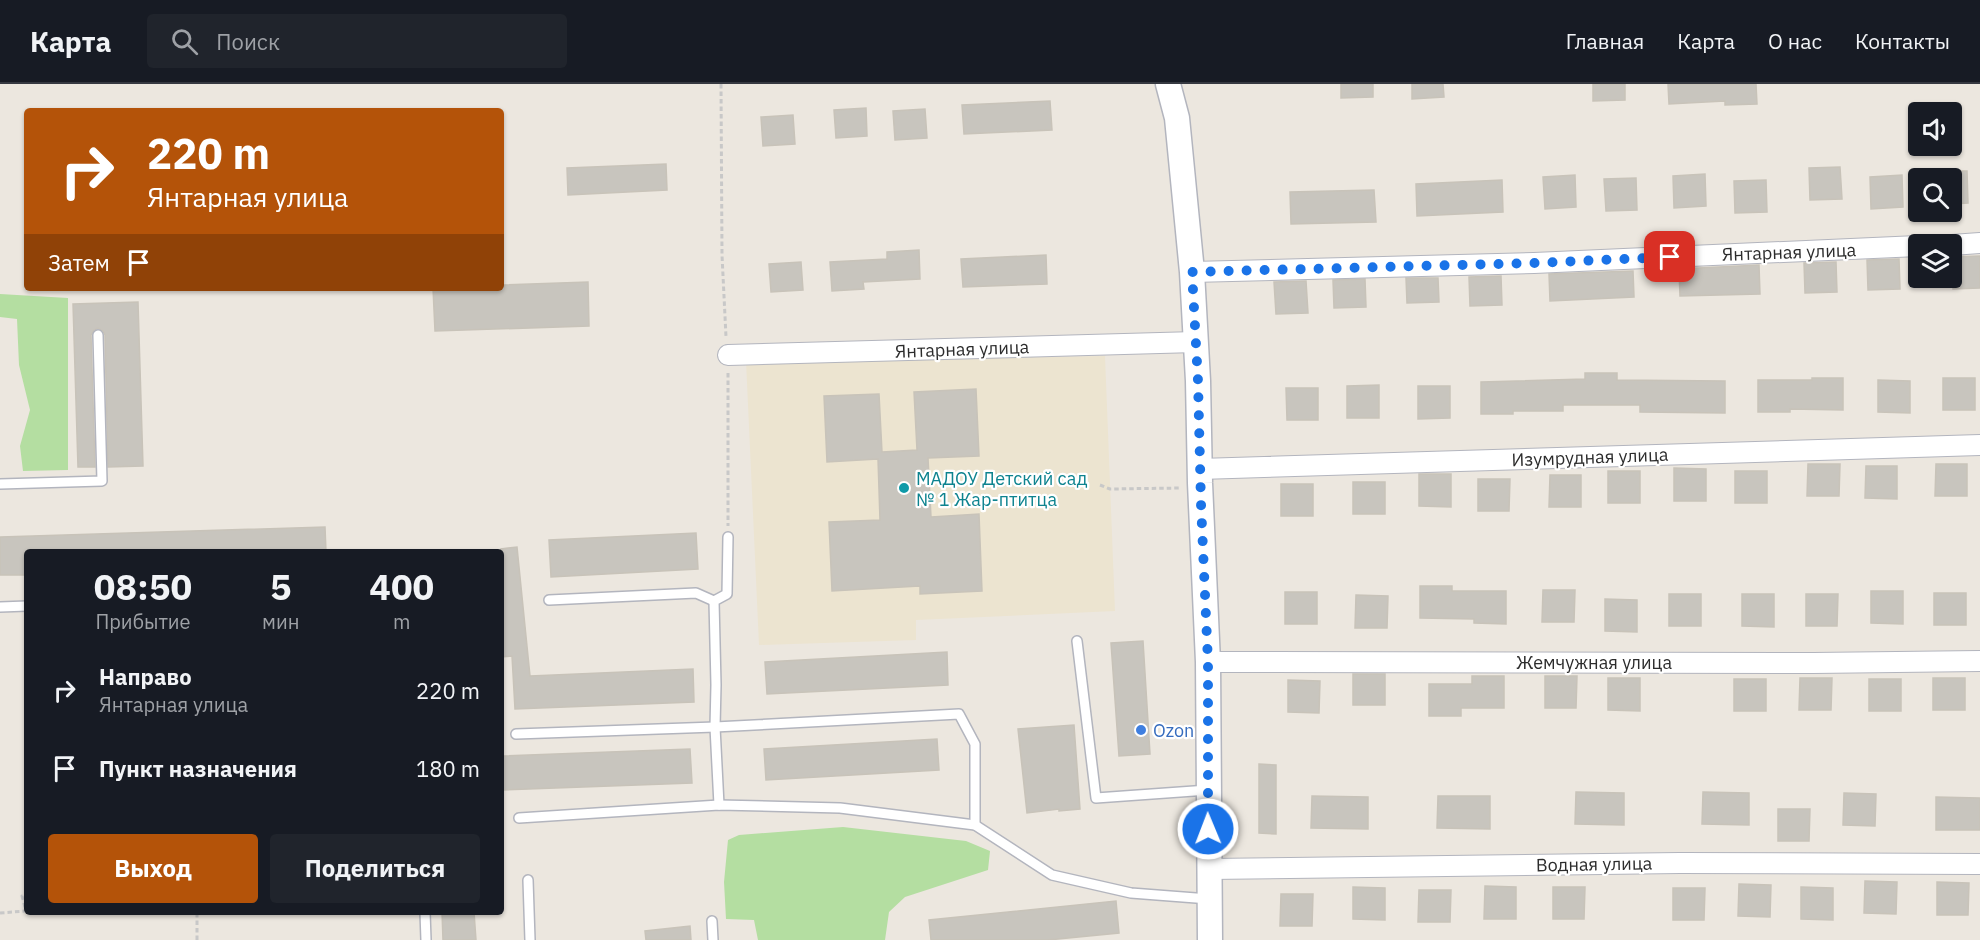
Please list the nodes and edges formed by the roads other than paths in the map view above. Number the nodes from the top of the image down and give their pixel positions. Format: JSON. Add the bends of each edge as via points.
{"nodes":[{"id":1,"x":1168,"y":84,"type":"edge"},
{"id":2,"x":1980,"y":243,"type":"edge"},
{"id":3,"x":1962,"y":244,"type":"edge"},
{"id":4,"x":1908,"y":246,"type":"edge"},
{"id":5,"x":1192,"y":272,"type":"junction"},
{"id":6,"x":98,"y":335,"type":"dead end"},
{"id":7,"x":1196,"y":342,"type":"junction"},
{"id":8,"x":728,"y":355,"type":"road end"},
{"id":9,"x":1980,"y":446,"type":"edge"},
{"id":10,"x":1194,"y":478,"type":"junction"},
{"id":11,"x":0,"y":484,"type":"edge"},
{"id":12,"x":728,"y":537,"type":"road end"},
{"id":13,"x":549,"y":600,"type":"dead end"},
{"id":14,"x":714,"y":601,"type":"junction"},
{"id":15,"x":24,"y":606,"type":"edge"},
{"id":16,"x":0,"y":608,"type":"edge"},
{"id":17,"x":1077,"y":641,"type":"dead end"},
{"id":18,"x":1980,"y":661,"type":"edge"},
{"id":19,"x":1208,"y":662,"type":"junction"},
{"id":20,"x":715,"y":727,"type":"junction"},
{"id":21,"x":516,"y":734,"type":"dead end"},
{"id":22,"x":1208,"y":790,"type":"junction"},
{"id":23,"x":719,"y":805,"type":"junction"},
{"id":24,"x":519,"y":818,"type":"dead end"},
{"id":25,"x":975,"y":825,"type":"junction"},
{"id":26,"x":1980,"y":864,"type":"edge"},
{"id":27,"x":1209,"y":869,"type":"junction"},
{"id":28,"x":528,"y":880,"type":"dead end"},
{"id":29,"x":1209,"y":899,"type":"junction"},
{"id":30,"x":424,"y":915,"type":"edge"},
{"id":31,"x":712,"y":921,"type":"dead end"},
{"id":32,"x":426,"y":940,"type":"edge"},
{"id":33,"x":530,"y":940,"type":"edge"},
{"id":34,"x":713,"y":940,"type":"edge"},
{"id":35,"x":1210,"y":940,"type":"edge"}],
"edges":[{"from":1,"to":5,"type":"street","via":[[1177,118]]},
{"from":2,"to":3,"type":"street"},
{"from":4,"to":5,"type":"street","name":"Янтарная улица","via":[[1534,263]]},
{"from":5,"to":7,"type":"street"},
{"from":6,"to":11,"type":"lane","via":[[102,481]]},
{"from":7,"to":8,"type":"street","name":"Янтарная улица"},
{"from":7,"to":10,"type":"street"},
{"from":9,"to":10,"type":"street","name":"Изумрудная улица"},
{"from":10,"to":19,"type":"street"},
{"from":12,"to":14,"type":"lane","via":[[727,594]]},
{"from":13,"to":14,"type":"lane","via":[[696,593]]},
{"from":14,"to":20,"type":"lane"},
{"from":15,"to":16,"type":"lane"},
{"from":17,"to":22,"type":"lane","via":[[1095,798]]},
{"from":18,"to":19,"type":"street","name":"Жемчужная улица"},
{"from":19,"to":22,"type":"street"},
{"from":20,"to":21,"type":"lane"},
{"from":20,"to":23,"type":"lane"},
{"from":20,"to":25,"type":"lane","via":[[959,714],[975,744]]},
{"from":22,"to":27,"type":"street"},
{"from":23,"to":24,"type":"lane"},
{"from":23,"to":25,"type":"lane","via":[[840,808]]},
{"from":25,"to":29,"type":"lane","via":[[1052,875],[1131,893]]},
{"from":26,"to":27,"type":"street","name":"Водная улица"},
{"from":27,"to":29,"type":"street"},
{"from":28,"to":33,"type":"lane"},
{"from":29,"to":35,"type":"street"},
{"from":30,"to":32,"type":"lane"},
{"from":31,"to":34,"type":"lane"}]}
